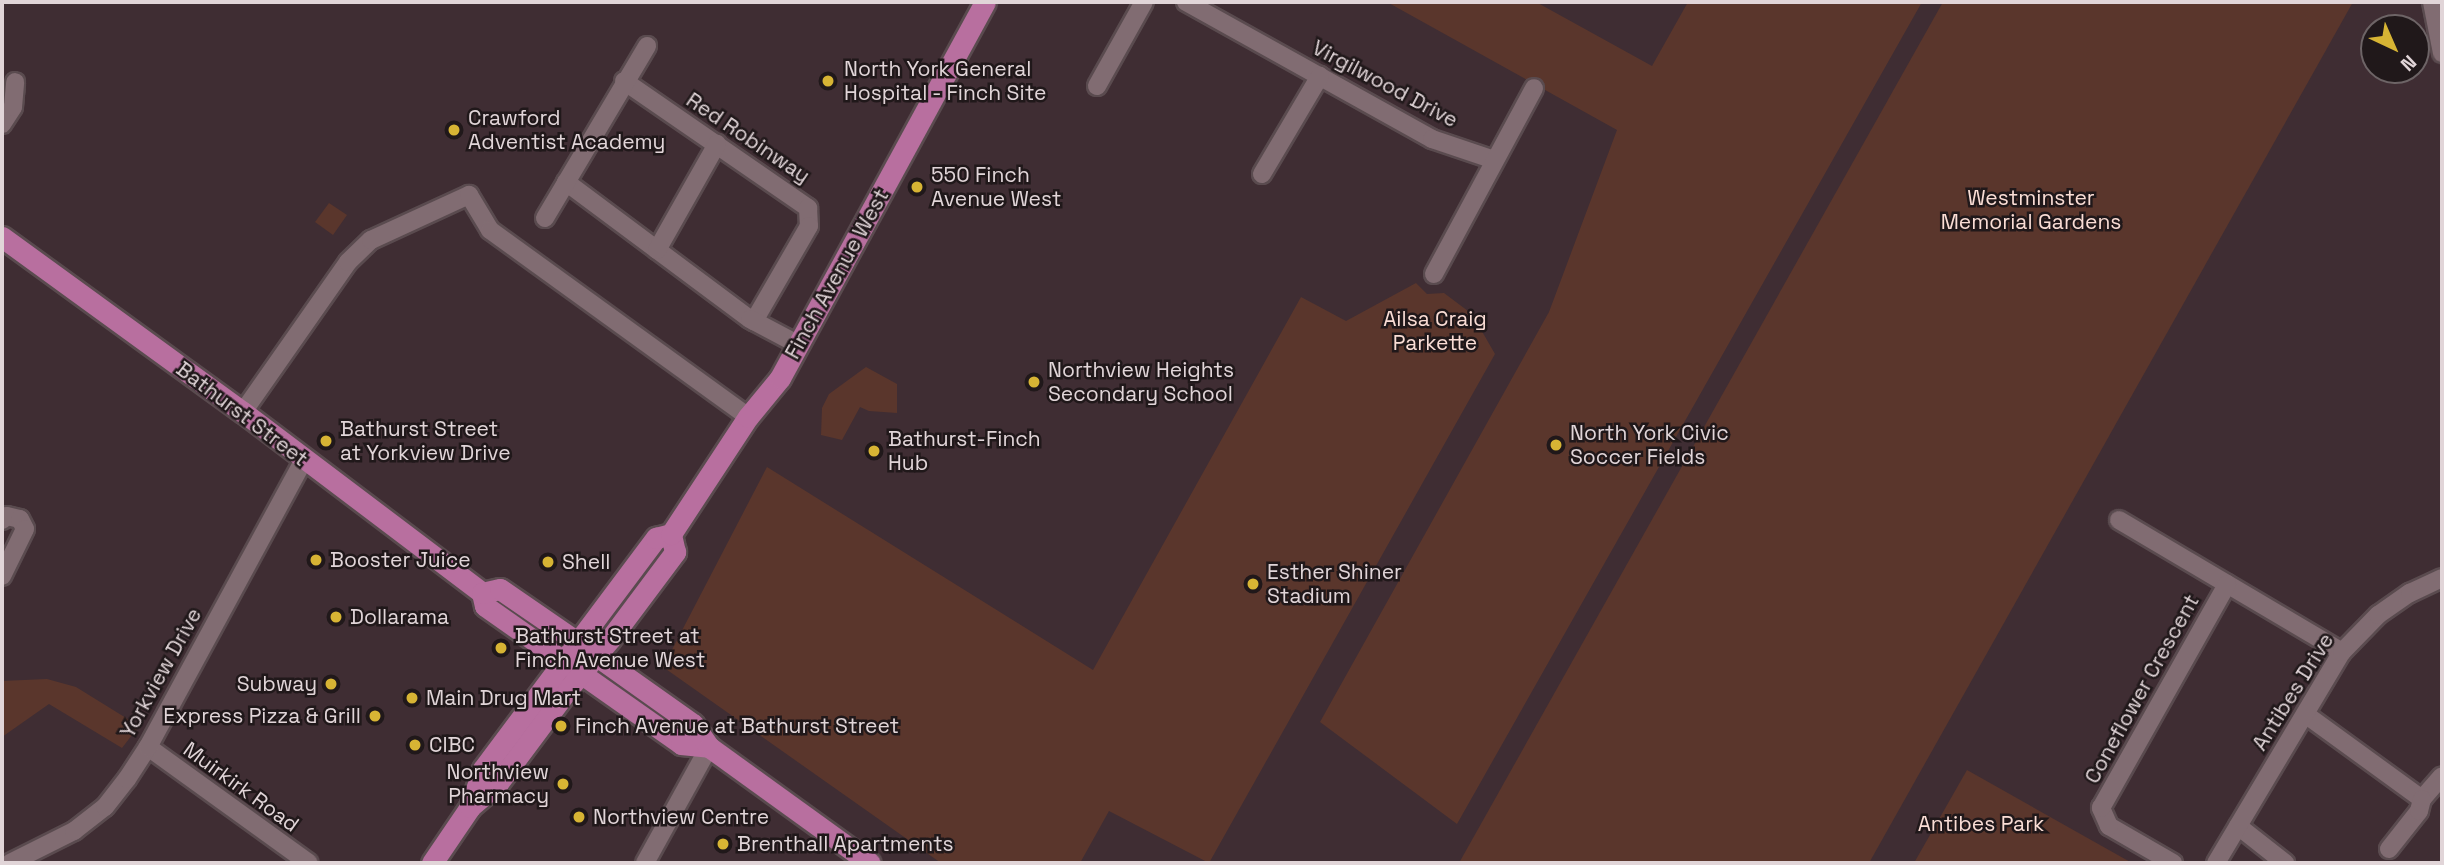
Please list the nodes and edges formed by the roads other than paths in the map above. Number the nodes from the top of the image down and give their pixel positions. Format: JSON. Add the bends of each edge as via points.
{"nodes":[{"id":1,"x":985,"y":2,"type":"edge"},
{"id":2,"x":1144,"y":2,"type":"edge"},
{"id":3,"x":1186,"y":2,"type":"edge"},
{"id":4,"x":2432,"y":2,"type":"edge"},
{"id":5,"x":647,"y":46,"type":"dead end"},
{"id":6,"x":2442,"y":53,"type":"edge"},
{"id":7,"x":1320,"y":76,"type":"junction"},
{"id":8,"x":624,"y":81,"type":"junction"},
{"id":9,"x":15,"y":82,"type":"dead end"},
{"id":10,"x":1097,"y":86,"type":"dead end"},
{"id":11,"x":1534,"y":88,"type":"dead end"},
{"id":12,"x":2,"y":124,"type":"edge"},
{"id":13,"x":717,"y":144,"type":"junction"},
{"id":14,"x":1494,"y":160,"type":"junction"},
{"id":15,"x":1262,"y":174,"type":"dead end"},
{"id":16,"x":566,"y":182,"type":"junction"},
{"id":17,"x":545,"y":218,"type":"dead end"},
{"id":18,"x":2,"y":237,"type":"edge"},
{"id":19,"x":657,"y":250,"type":"junction"},
{"id":20,"x":1434,"y":274,"type":"dead end"},
{"id":21,"x":754,"y":321,"type":"junction"},
{"id":22,"x":799,"y":345,"type":"junction"},
{"id":23,"x":243,"y":412,"type":"junction"},
{"id":24,"x":748,"y":417,"type":"junction"},
{"id":25,"x":304,"y":460,"type":"junction"},
{"id":26,"x":2,"y":520,"type":"edge"},
{"id":27,"x":2119,"y":520,"type":"dead end"},
{"id":28,"x":671,"y":534,"type":"junction"},
{"id":29,"x":2,"y":576,"type":"edge"},
{"id":30,"x":2442,"y":578,"type":"edge"},
{"id":31,"x":2227,"y":584,"type":"junction"},
{"id":32,"x":482,"y":593,"type":"junction"},
{"id":33,"x":577,"y":642,"type":"junction"},
{"id":34,"x":2342,"y":652,"type":"junction"},
{"id":35,"x":596,"y":656,"type":"junction"},
{"id":36,"x":563,"y":662,"type":"junction"},
{"id":37,"x":581,"y":674,"type":"junction"},
{"id":38,"x":2305,"y":714,"type":"junction"},
{"id":39,"x":148,"y":747,"type":"junction"},
{"id":40,"x":709,"y":747,"type":"junction"},
{"id":41,"x":2442,"y":776,"type":"edge"},
{"id":42,"x":2422,"y":799,"type":"junction"},
{"id":43,"x":470,"y":807,"type":"junction"},
{"id":44,"x":2238,"y":826,"type":"junction"},
{"id":45,"x":2389,"y":849,"type":"dead end"},
{"id":46,"x":10,"y":863,"type":"edge"},
{"id":47,"x":309,"y":863,"type":"edge"},
{"id":48,"x":432,"y":863,"type":"edge"},
{"id":49,"x":645,"y":863,"type":"edge"},
{"id":50,"x":870,"y":863,"type":"edge"},
{"id":51,"x":2173,"y":863,"type":"edge"},
{"id":52,"x":2216,"y":863,"type":"edge"},
{"id":53,"x":2285,"y":863,"type":"edge"}],
"edges":[{"from":1,"to":22,"type":"main road","name":"Finch Avenue West"},
{"from":2,"to":10,"type":"street"},
{"from":3,"to":7,"type":"street","name":"Virgilwood Drive"},
{"from":4,"to":6,"type":"street"},
{"from":5,"to":8,"type":"street"},
{"from":7,"to":14,"type":"street","name":"Virgilwood Drive","via":[[1432,138]]},
{"from":7,"to":15,"type":"street"},
{"from":8,"to":13,"type":"street","name":"Red Robinway"},
{"from":8,"to":16,"type":"street"},
{"from":9,"to":12,"type":"street","via":[[13,107]]},
{"from":11,"to":14,"type":"street"},
{"from":13,"to":19,"type":"street"},
{"from":13,"to":21,"type":"street","name":"Red Robinway","via":[[803,203],[810,215],[809,226]]},
{"from":14,"to":20,"type":"street"},
{"from":16,"to":17,"type":"street"},
{"from":16,"to":19,"type":"street"},
{"from":18,"to":23,"type":"main road","name":"Bathurst Street"},
{"from":19,"to":21,"type":"street"},
{"from":21,"to":22,"type":"street"},
{"from":22,"to":24,"type":"main road","name":"Finch Avenue West","via":[[780,378]]},
{"from":23,"to":24,"type":"street","via":[[348,262],[371,240],[469,195],[490,230]]},
{"from":23,"to":25,"type":"main road","name":"Bathurst Street"},
{"from":24,"to":28,"type":"main road","name":"Finch Avenue West"},
{"from":25,"to":32,"type":"main road","name":"Bathurst Street"},
{"from":25,"to":39,"type":"street","name":"Yorkview Drive"},
{"from":26,"to":29,"type":"street","via":[[7,516],[20,519],[25,528]]},
{"from":27,"to":31,"type":"street","name":"Coneflower Crescent"},
{"from":28,"to":33,"type":"main road","name":"Finch Avenue West","via":[[656,538]]},
{"from":28,"to":35,"type":"main road","name":"Finch Avenue West","via":[[675,552]]},
{"from":30,"to":34,"type":"street","name":"Antibes Drive","via":[[2378,615]]},
{"from":31,"to":34,"type":"street","name":"Coneflower Crescent"},
{"from":31,"to":51,"type":"street","name":"Coneflower Crescent","via":[[2101,808],[2109,826]]},
{"from":32,"to":33,"type":"main road","name":"Bathurst Street","via":[[500,589]]},
{"from":32,"to":36,"type":"main road","name":"Bathurst Street","via":[[485,606]]},
{"from":33,"to":35,"type":"main road","name":"Bathurst Street"},
{"from":33,"to":36,"type":"main road","name":"Finch Avenue West"},
{"from":34,"to":38,"type":"street","name":"Antibes Drive"},
{"from":35,"to":37,"type":"main road","name":"Finch Avenue West"},
{"from":35,"to":40,"type":"main road","name":"Bathurst Street","via":[[693,723]]},
{"from":36,"to":37,"type":"main road","name":"Bathurst Street"},
{"from":36,"to":43,"type":"main road","name":"Finch Avenue West","via":[[483,769]]},
{"from":37,"to":40,"type":"main road","name":"Bathurst Street","via":[[681,744]]},
{"from":37,"to":43,"type":"main road","name":"Finch Avenue West","via":[[498,783]]},
{"from":38,"to":42,"type":"street"},
{"from":38,"to":44,"type":"street","name":"Antibes Drive"},
{"from":39,"to":46,"type":"street","name":"Yorkview Drive","via":[[105,807],[74,831]]},
{"from":39,"to":47,"type":"street","name":"Muirkirk Road"},
{"from":40,"to":49,"type":"street"},
{"from":40,"to":50,"type":"main road","name":"Bathurst Street"},
{"from":41,"to":42,"type":"street"},
{"from":42,"to":45,"type":"street"},
{"from":43,"to":48,"type":"main road","name":"Finch Avenue West"},
{"from":44,"to":52,"type":"street","name":"Antibes Drive"},
{"from":44,"to":53,"type":"street"}]}
